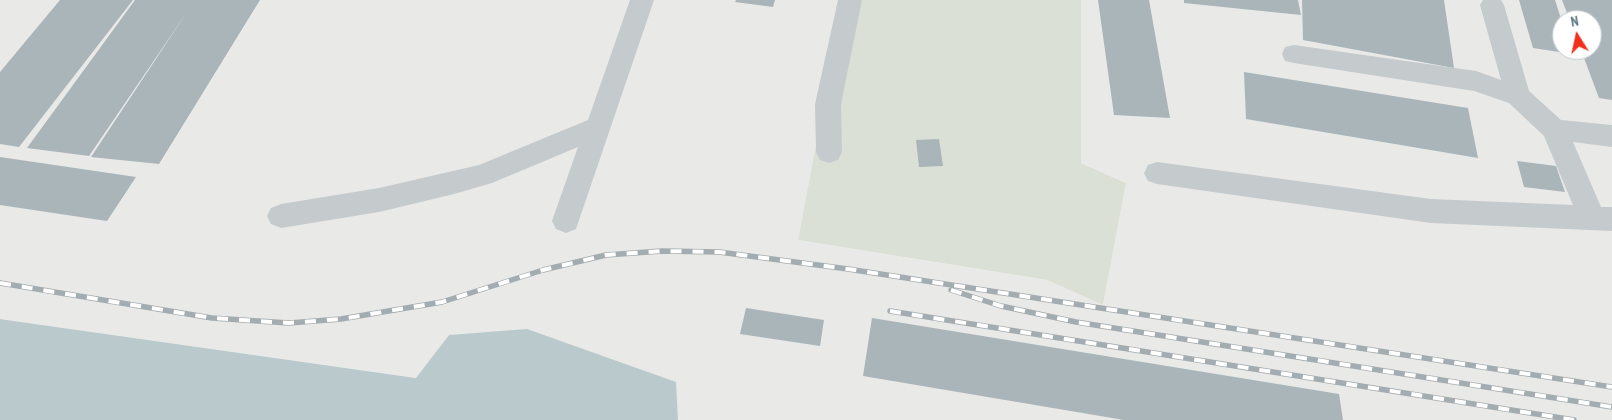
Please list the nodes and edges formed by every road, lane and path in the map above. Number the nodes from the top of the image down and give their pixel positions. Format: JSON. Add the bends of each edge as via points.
{"nodes":[{"id":1,"x":642,"y":0,"type":"edge"},
{"id":2,"x":850,"y":0,"type":"edge"},
{"id":3,"x":1492,"y":6,"type":"dead end"},
{"id":4,"x":1294,"y":54,"type":"dead end"},
{"id":5,"x":1518,"y":96,"type":"junction"},
{"id":6,"x":598,"y":127,"type":"junction"},
{"id":7,"x":1554,"y":130,"type":"junction"},
{"id":8,"x":1612,"y":136,"type":"edge"},
{"id":9,"x":829,"y":152,"type":"dead end"},
{"id":10,"x":1157,"y":174,"type":"dead end"},
{"id":11,"x":281,"y":216,"type":"dead end"},
{"id":12,"x":1602,"y":219,"type":"edge"},
{"id":13,"x":566,"y":221,"type":"dead end"}],
"edges":[{"from":1,"to":6,"type":"lane"},
{"from":2,"to":9,"type":"lane","via":[[828,104]]},
{"from":3,"to":5,"type":"lane"},
{"from":4,"to":5,"type":"lane","via":[[1476,82]]},
{"from":5,"to":7,"type":"lane"},
{"from":6,"to":11,"type":"lane","via":[[483,175],[379,200]]},
{"from":6,"to":13,"type":"lane"},
{"from":7,"to":8,"type":"lane"},
{"from":7,"to":12,"type":"lane"},
{"from":10,"to":12,"type":"lane","via":[[1431,211]]}]}
